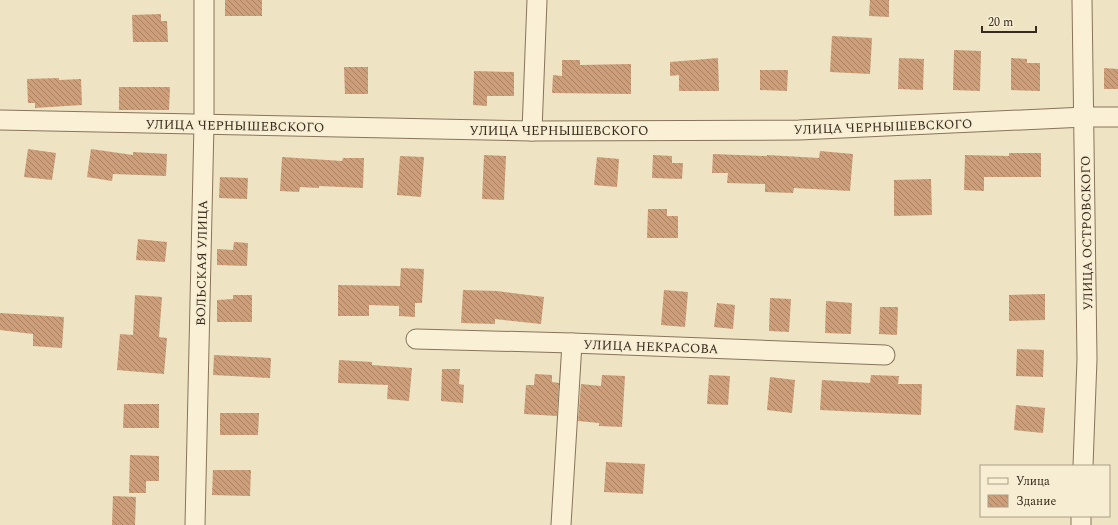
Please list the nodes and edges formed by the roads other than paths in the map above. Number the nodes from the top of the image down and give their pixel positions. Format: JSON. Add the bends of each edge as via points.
{"nodes":[{"id":1,"x":204,"y":0,"type":"edge"},
{"id":2,"x":537,"y":0,"type":"edge"},
{"id":3,"x":1082,"y":0,"type":"edge"},
{"id":4,"x":1085,"y":117,"type":"junction"},
{"id":5,"x":1118,"y":117,"type":"edge"},
{"id":6,"x":0,"y":120,"type":"edge"},
{"id":7,"x":204,"y":124,"type":"junction"},
{"id":8,"x":532,"y":131,"type":"junction"},
{"id":9,"x":416,"y":339,"type":"dead end"},
{"id":10,"x":572,"y":343,"type":"junction"},
{"id":11,"x":885,"y":355,"type":"dead end"},
{"id":12,"x":1083,"y":465,"type":"edge"},
{"id":13,"x":195,"y":525,"type":"edge"},
{"id":14,"x":560,"y":525,"type":"edge"}],
"edges":[{"from":1,"to":7,"type":"street","name":"ВОЛЬСКАЯ УЛИЦА"},
{"from":2,"to":8,"type":"street"},
{"from":3,"to":4,"type":"street","name":"УЛИЦА ОСТРОВСКОГО"},
{"from":4,"to":5,"type":"street","name":"УЛИЦА ЧЕРНЫШЕВСКОГО"},
{"from":4,"to":8,"type":"street","name":"УЛИЦА ЧЕРНЫШЕВСКОГО","via":[[799,130]]},
{"from":4,"to":12,"type":"street","name":"УЛИЦА ОСТРОВСКОГО","via":[[1087,359]]},
{"from":6,"to":7,"type":"street","name":"УЛИЦА ЧЕРНЫШЕВСКОГО"},
{"from":7,"to":8,"type":"street","name":"УЛИЦА ЧЕРНЫШЕВСКОГО"},
{"from":7,"to":13,"type":"street","name":"ВОЛЬСКАЯ УЛИЦА"},
{"from":9,"to":10,"type":"street","name":"УЛИЦА НЕКРАСОВА"},
{"from":10,"to":11,"type":"street","name":"УЛИЦА НЕКРАСОВА"},
{"from":10,"to":14,"type":"street"}]}
